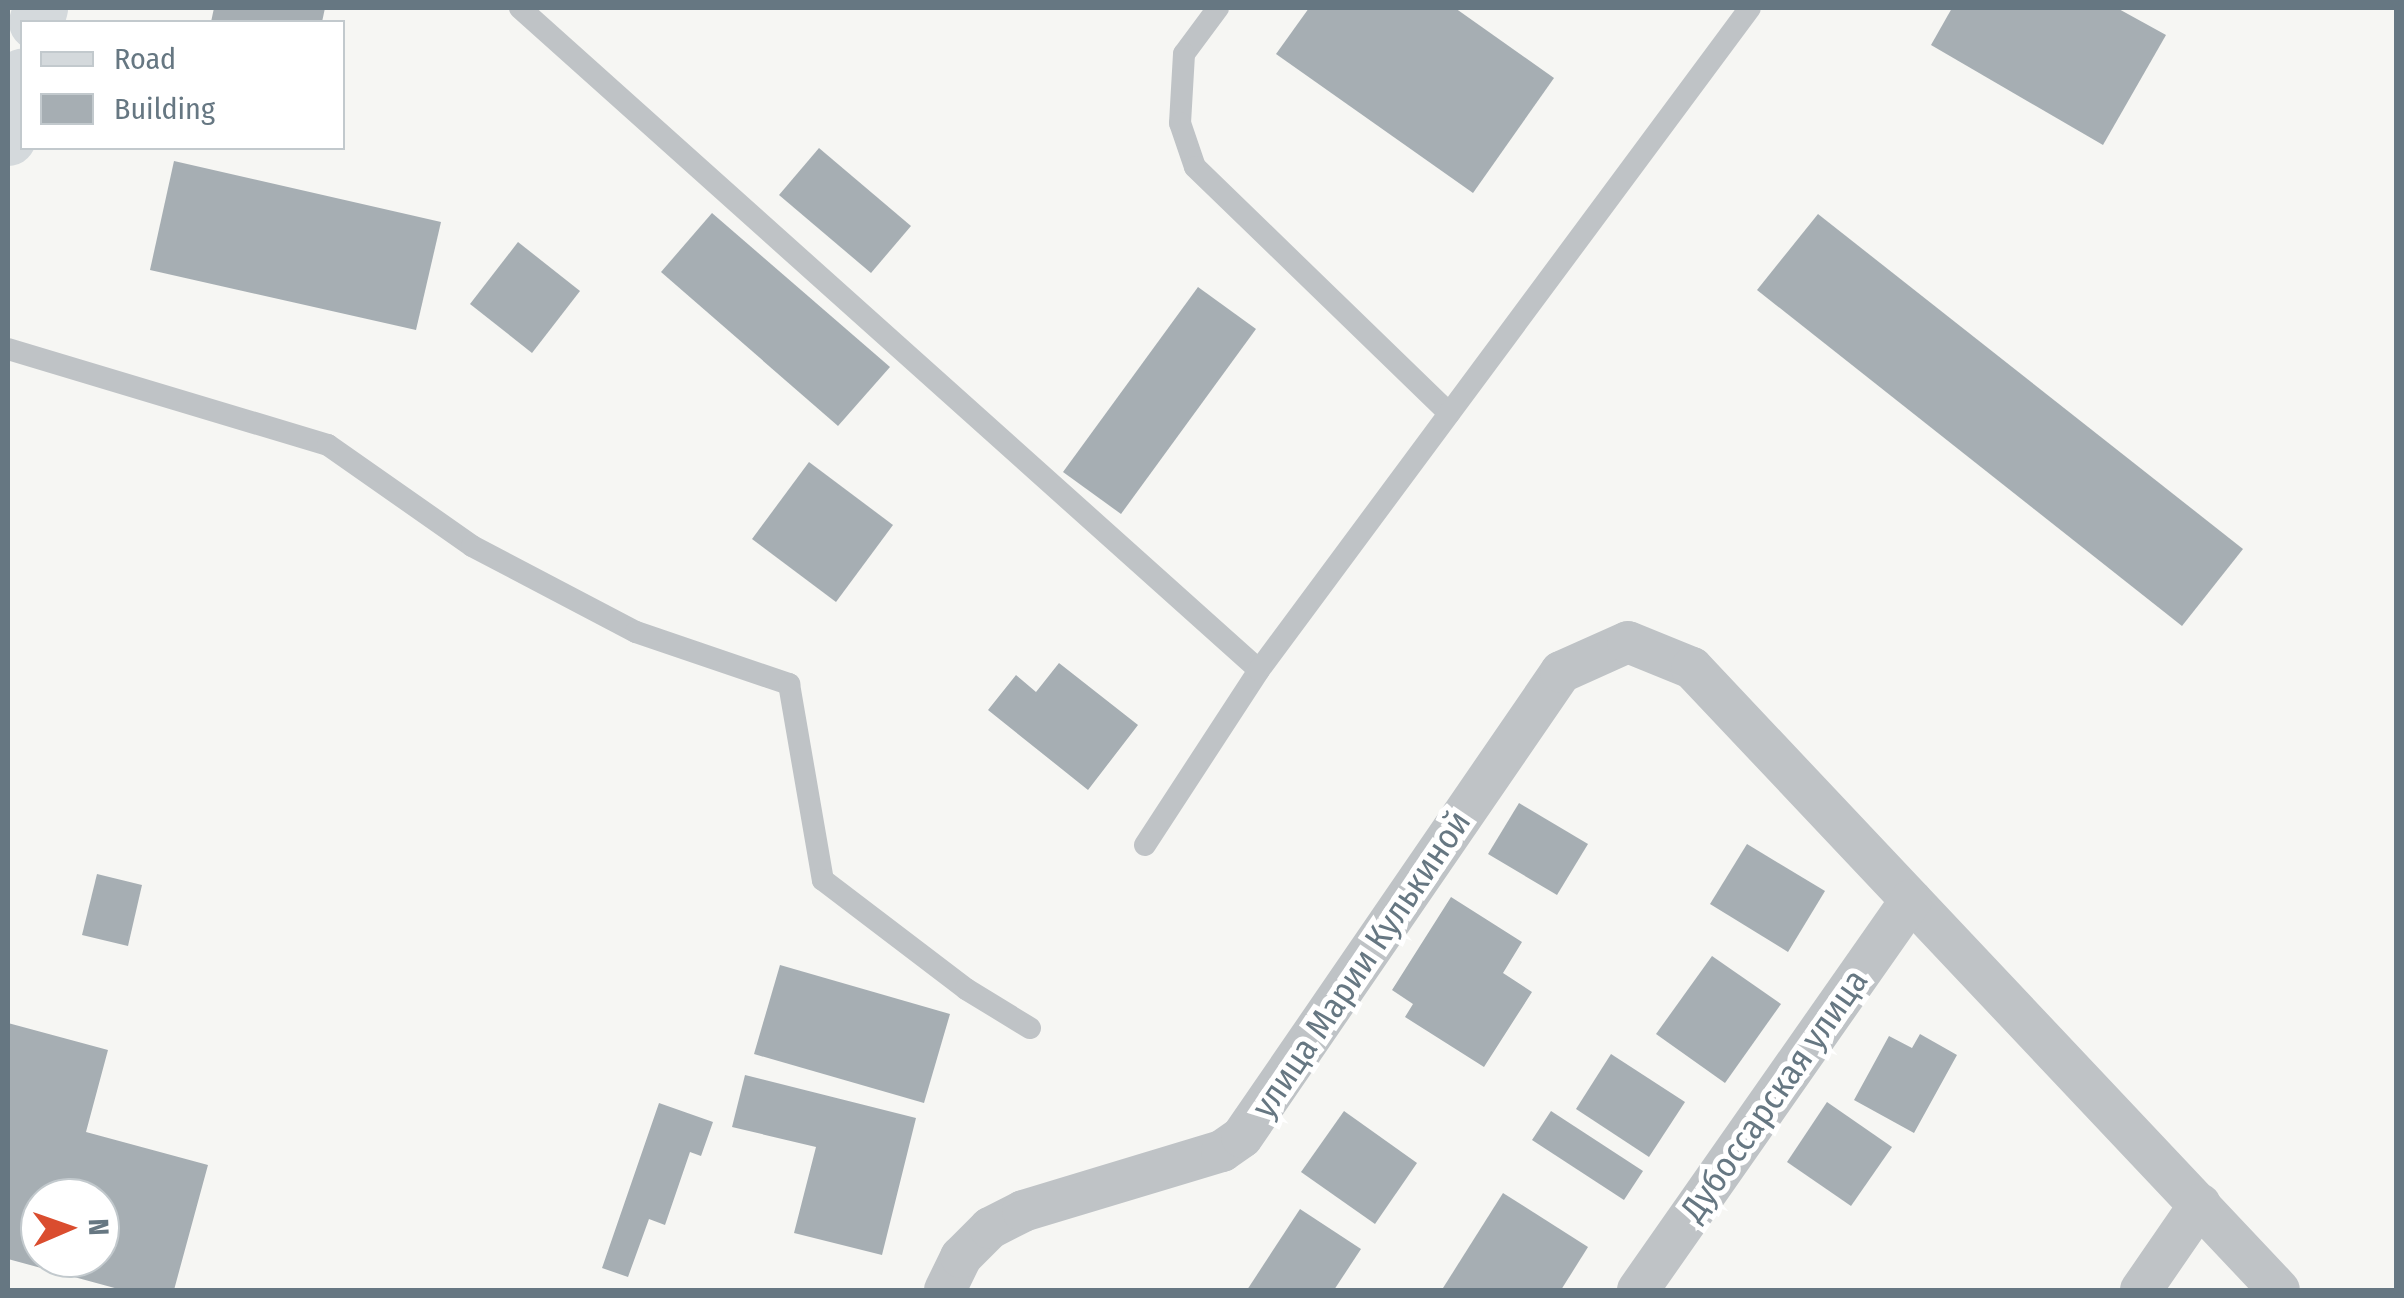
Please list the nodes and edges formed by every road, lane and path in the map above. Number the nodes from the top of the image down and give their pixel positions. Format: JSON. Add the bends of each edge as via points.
{"nodes":[{"id":1,"x":520,"y":8,"type":"edge"},
{"id":2,"x":1218,"y":8,"type":"edge"},
{"id":3,"x":1750,"y":8,"type":"edge"},
{"id":4,"x":20,"y":85,"type":"edge"},
{"id":5,"x":8,"y":138,"type":"edge"},
{"id":6,"x":8,"y":349,"type":"edge"},
{"id":7,"x":1449,"y":413,"type":"junction"},
{"id":8,"x":1259,"y":670,"type":"junction"},
{"id":9,"x":1144,"y":845,"type":"dead end"},
{"id":10,"x":1910,"y":900,"type":"junction"},
{"id":11,"x":1030,"y":1028,"type":"dead end"},
{"id":12,"x":2200,"y":1204,"type":"junction"},
{"id":13,"x":945,"y":1290,"type":"edge"},
{"id":14,"x":1638,"y":1290,"type":"edge"},
{"id":15,"x":2141,"y":1290,"type":"edge"},
{"id":16,"x":2279,"y":1290,"type":"edge"}],
"edges":[{"from":1,"to":8,"type":"lane"},
{"from":2,"to":7,"type":"lane","via":[[1184,54],[1180,123],[1195,167]]},
{"from":3,"to":7,"type":"lane"},
{"from":4,"to":5,"type":"street"},
{"from":6,"to":11,"type":"lane","via":[[328,445],[472,546],[636,632],[788,684],[823,880],[966,989]]},
{"from":7,"to":8,"type":"lane"},
{"from":8,"to":9,"type":"lane"},
{"from":10,"to":12,"type":"street"},
{"from":10,"to":13,"type":"street","name":"улица Марии Кулькиной","via":[[1692,668],[1628,642],[1561,672],[1242,1138],[1222,1150],[1022,1211],[990,1228],[962,1256]]},
{"from":10,"to":14,"type":"street","name":"Дубоссарская улица"},
{"from":12,"to":15,"type":"street"},
{"from":12,"to":16,"type":"street"}]}
